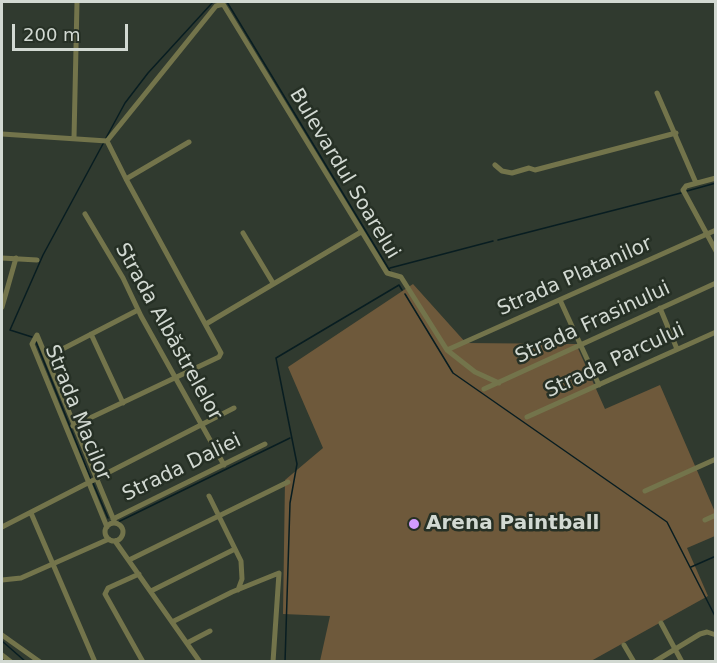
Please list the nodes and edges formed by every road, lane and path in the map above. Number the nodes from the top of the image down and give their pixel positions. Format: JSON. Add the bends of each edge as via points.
{"nodes":[{"id":1,"x":77,"y":2,"type":"edge"},
{"id":2,"x":657,"y":93,"type":"dead end"},
{"id":3,"x":2,"y":134,"type":"edge"},
{"id":4,"x":676,"y":134,"type":"junction"},
{"id":5,"x":74,"y":138,"type":"junction"},
{"id":6,"x":107,"y":141,"type":"junction"},
{"id":7,"x":189,"y":142,"type":"dead end"},
{"id":8,"x":495,"y":165,"type":"dead end"},
{"id":9,"x":716,"y":178,"type":"edge"},
{"id":10,"x":126,"y":180,"type":"junction"},
{"id":11,"x":696,"y":183,"type":"junction"},
{"id":12,"x":85,"y":214,"type":"dead end"},
{"id":13,"x":716,"y":230,"type":"edge"},
{"id":14,"x":361,"y":231,"type":"junction"},
{"id":15,"x":243,"y":233,"type":"dead end"},
{"id":16,"x":706,"y":234,"type":"junction"},
{"id":17,"x":716,"y":251,"type":"edge"},
{"id":18,"x":2,"y":258,"type":"edge"},
{"id":19,"x":16,"y":258,"type":"junction"},
{"id":20,"x":37,"y":260,"type":"dead end"},
{"id":21,"x":273,"y":283,"type":"junction"},
{"id":22,"x":716,"y":283,"type":"edge"},
{"id":23,"x":560,"y":300,"type":"junction"},
{"id":24,"x":2,"y":308,"type":"edge"},
{"id":25,"x":660,"y":308,"type":"junction"},
{"id":26,"x":138,"y":310,"type":"junction"},
{"id":27,"x":206,"y":324,"type":"junction"},
{"id":28,"x":716,"y":332,"type":"edge"},
{"id":29,"x":91,"y":334,"type":"junction"},
{"id":30,"x":580,"y":345,"type":"junction"},
{"id":31,"x":677,"y":349,"type":"junction"},
{"id":32,"x":447,"y":350,"type":"junction"},
{"id":33,"x":47,"y":357,"type":"junction"},
{"id":34,"x":177,"y":377,"type":"junction"},
{"id":35,"x":499,"y":383,"type":"junction"},
{"id":36,"x":599,"y":385,"type":"junction"},
{"id":37,"x":484,"y":389,"type":"dead end"},
{"id":38,"x":123,"y":403,"type":"junction"},
{"id":39,"x":234,"y":408,"type":"dead end"},
{"id":40,"x":527,"y":417,"type":"dead end"},
{"id":41,"x":202,"y":425,"type":"junction"},
{"id":42,"x":73,"y":426,"type":"junction"},
{"id":43,"x":265,"y":444,"type":"dead end"},
{"id":44,"x":716,"y":459,"type":"edge"},
{"id":45,"x":224,"y":465,"type":"junction"},
{"id":46,"x":92,"y":480,"type":"junction"},
{"id":47,"x":288,"y":482,"type":"dead end"},
{"id":48,"x":645,"y":491,"type":"dead end"},
{"id":49,"x":209,"y":496,"type":"dead end"},
{"id":50,"x":31,"y":513,"type":"junction"},
{"id":51,"x":219,"y":515,"type":"junction"},
{"id":52,"x":716,"y":515,"type":"edge"},
{"id":53,"x":705,"y":520,"type":"dead end"},
{"id":54,"x":114,"y":521,"type":"junction"},
{"id":55,"x":2,"y":526,"type":"edge"},
{"id":56,"x":106,"y":527,"type":"junction"},
{"id":57,"x":112,"y":540,"type":"junction"},
{"id":58,"x":235,"y":549,"type":"junction"},
{"id":59,"x":129,"y":560,"type":"junction"},
{"id":60,"x":54,"y":563,"type":"junction"},
{"id":61,"x":139,"y":574,"type":"junction"},
{"id":62,"x":2,"y":580,"type":"edge"},
{"id":63,"x":238,"y":590,"type":"junction"},
{"id":64,"x":151,"y":591,"type":"junction"},
{"id":65,"x":172,"y":622,"type":"junction"},
{"id":66,"x":661,"y":623,"type":"dead end"},
{"id":67,"x":210,"y":631,"type":"dead end"},
{"id":68,"x":714,"y":634,"type":"edge"},
{"id":69,"x":2,"y":636,"type":"edge"},
{"id":70,"x":187,"y":643,"type":"junction"},
{"id":71,"x":624,"y":645,"type":"dead end"},
{"id":72,"x":675,"y":649,"type":"junction"},
{"id":73,"x":2,"y":655,"type":"edge"},
{"id":74,"x":11,"y":662,"type":"edge"},
{"id":75,"x":40,"y":662,"type":"edge"},
{"id":76,"x":95,"y":662,"type":"edge"},
{"id":77,"x":143,"y":662,"type":"edge"},
{"id":78,"x":200,"y":662,"type":"edge"},
{"id":79,"x":273,"y":662,"type":"edge"},
{"id":80,"x":634,"y":662,"type":"edge"},
{"id":81,"x":654,"y":662,"type":"edge"},
{"id":82,"x":682,"y":662,"type":"edge"}],
"edges":[{"from":1,"to":5,"type":"street"},
{"from":2,"to":4,"type":"street"},
{"from":3,"to":5,"type":"street"},
{"from":4,"to":8,"type":"street","via":[[536,170],[512,173]]},
{"from":4,"to":11,"type":"street"},
{"from":5,"to":6,"type":"street"},
{"from":6,"to":10,"type":"street"},
{"from":6,"to":14,"type":"street","name":"Bulevardul Soarelui","via":[[216,6],[223,4]]},
{"from":7,"to":10,"type":"street"},
{"from":9,"to":11,"type":"street"},
{"from":10,"to":27,"type":"street"},
{"from":11,"to":16,"type":"street","via":[[684,188],[685,196]]},
{"from":12,"to":26,"type":"street","name":"Strada Albăstrelelor"},
{"from":13,"to":16,"type":"street","name":"Strada Platanilor"},
{"from":14,"to":21,"type":"street"},
{"from":14,"to":32,"type":"street","name":"Bulevardul Soarelui","via":[[387,273],[397,274],[407,284]]},
{"from":15,"to":21,"type":"street"},
{"from":16,"to":17,"type":"street"},
{"from":16,"to":23,"type":"street","name":"Strada Platanilor"},
{"from":18,"to":19,"type":"street"},
{"from":19,"to":20,"type":"street"},
{"from":19,"to":24,"type":"street"},
{"from":21,"to":27,"type":"street"},
{"from":22,"to":25,"type":"street","name":"Strada Frasinului"},
{"from":23,"to":30,"type":"street"},
{"from":23,"to":32,"type":"street","name":"Strada Platanilor"},
{"from":25,"to":30,"type":"street","name":"Strada Frasinului"},
{"from":25,"to":31,"type":"street"},
{"from":26,"to":29,"type":"street"},
{"from":26,"to":34,"type":"street","name":"Strada Albăstrelelor"},
{"from":27,"to":34,"type":"street","via":[[220,355]]},
{"from":28,"to":31,"type":"street","name":"Strada Parcului"},
{"from":29,"to":33,"type":"street"},
{"from":29,"to":38,"type":"street"},
{"from":30,"to":35,"type":"street","name":"Strada Frasinului"},
{"from":30,"to":36,"type":"street"},
{"from":31,"to":36,"type":"street","name":"Strada Parcului"},
{"from":32,"to":35,"type":"street","via":[[475,372]]},
{"from":33,"to":42,"type":"street","name":"Strada Macilor"},
{"from":33,"to":46,"type":"street","name":"Strada Macilor","via":[[38,335],[32,344]]},
{"from":34,"to":38,"type":"street"},
{"from":34,"to":41,"type":"street","name":"Strada Albăstrelelor"},
{"from":35,"to":37,"type":"street","name":"Strada Frasinului"},
{"from":36,"to":40,"type":"street","name":"Strada Parcului"},
{"from":38,"to":42,"type":"street"},
{"from":39,"to":41,"type":"street"},
{"from":41,"to":45,"type":"street","name":"Strada Albăstrelelor"},
{"from":41,"to":46,"type":"street"},
{"from":42,"to":46,"type":"street","name":"Strada Macilor"},
{"from":43,"to":45,"type":"street","name":"Strada Daliei"},
{"from":44,"to":48,"type":"street"},
{"from":45,"to":54,"type":"street","name":"Strada Daliei"},
{"from":46,"to":50,"type":"street"},
{"from":46,"to":54,"type":"street","name":"Strada Macilor"},
{"from":46,"to":56,"type":"street","name":"Strada Macilor"},
{"from":47,"to":51,"type":"street"},
{"from":49,"to":51,"type":"street"},
{"from":50,"to":55,"type":"street"},
{"from":50,"to":60,"type":"street"},
{"from":51,"to":58,"type":"street"},
{"from":51,"to":59,"type":"street"},
{"from":52,"to":53,"type":"street"},
{"from":54,"to":56,"type":"street"},
{"from":54,"to":57,"type":"street","via":[[122,530],[121,537]]},
{"from":56,"to":57,"type":"street"},
{"from":57,"to":59,"type":"street"},
{"from":57,"to":60,"type":"street"},
{"from":58,"to":63,"type":"street","via":[[243,571]]},
{"from":58,"to":64,"type":"street"},
{"from":59,"to":61,"type":"street"},
{"from":60,"to":62,"type":"street","via":[[15,581]]},
{"from":60,"to":76,"type":"street"},
{"from":61,"to":64,"type":"street"},
{"from":61,"to":77,"type":"street","via":[[105,591]]},
{"from":63,"to":65,"type":"street"},
{"from":63,"to":79,"type":"street","via":[[279,573]]},
{"from":64,"to":65,"type":"street"},
{"from":65,"to":70,"type":"street"},
{"from":66,"to":72,"type":"street"},
{"from":67,"to":70,"type":"street"},
{"from":68,"to":72,"type":"street","via":[[700,634]]},
{"from":69,"to":75,"type":"street"},
{"from":70,"to":78,"type":"street"},
{"from":71,"to":80,"type":"street"},
{"from":72,"to":81,"type":"street"},
{"from":72,"to":82,"type":"street"},
{"from":73,"to":74,"type":"street"}]}
